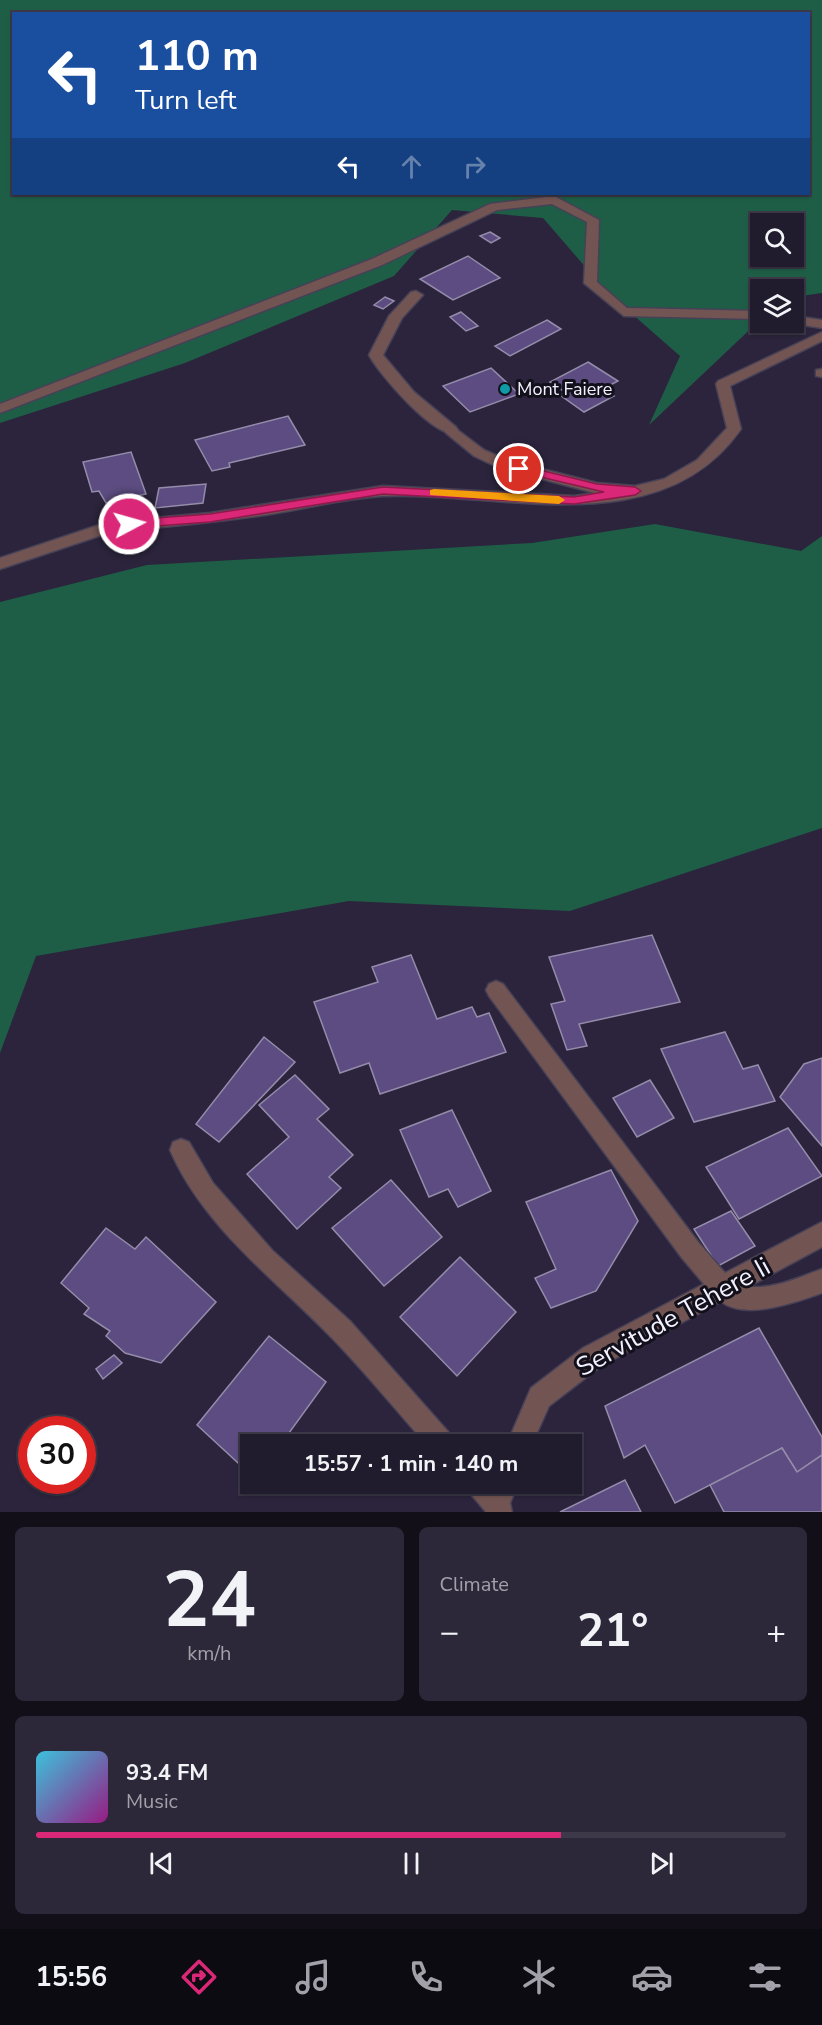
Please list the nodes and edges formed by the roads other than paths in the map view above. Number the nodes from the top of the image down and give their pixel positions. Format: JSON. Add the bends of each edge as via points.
{"nodes":[{"id":1,"x":416,"y":295,"type":"dead end"},
{"id":2,"x":750,"y":315,"type":"edge"},
{"id":3,"x":804,"y":321,"type":"edge"},
{"id":4,"x":822,"y":324,"type":"edge"},
{"id":5,"x":822,"y":336,"type":"edge"},
{"id":6,"x":0,"y":410,"type":"edge"},
{"id":7,"x":635,"y":491,"type":"junction"},
{"id":8,"x":0,"y":564,"type":"edge"},
{"id":9,"x":496,"y":990,"type":"dead end"},
{"id":10,"x":181,"y":1150,"type":"dead end"},
{"id":11,"x":822,"y":1234,"type":"edge"},
{"id":12,"x":822,"y":1281,"type":"edge"},
{"id":13,"x":723,"y":1288,"type":"junction"},
{"id":14,"x":433,"y":1434,"type":"edge"},
{"id":15,"x":524,"y":1434,"type":"edge"}],
"edges":[{"from":1,"to":7,"type":"street","via":[[396,316],[376,355],[379,363],[437,422],[479,453],[502,464],[597,488]]},
{"from":2,"to":6,"type":"street","via":[[624,312],[590,283],[593,220],[554,200],[494,207],[377,262]]},
{"from":3,"to":4,"type":"street"},
{"from":5,"to":7,"type":"street","via":[[723,384],[734,429],[702,463],[669,483]]},
{"from":7,"to":8,"type":"street","via":[[574,501],[383,490],[210,518],[108,527]]},
{"from":9,"to":13,"type":"street","via":[[690,1250]]},
{"from":10,"to":14,"type":"street","via":[[205,1191],[264,1258],[341,1330]]},
{"from":11,"to":13,"type":"street","name":"Servitude Tehere Ii"},
{"from":12,"to":13,"type":"street","via":[[771,1298],[731,1295]]},
{"from":13,"to":15,"type":"street","name":"Servitude Tehere Ii","via":[[592,1357],[540,1397]]}]}
